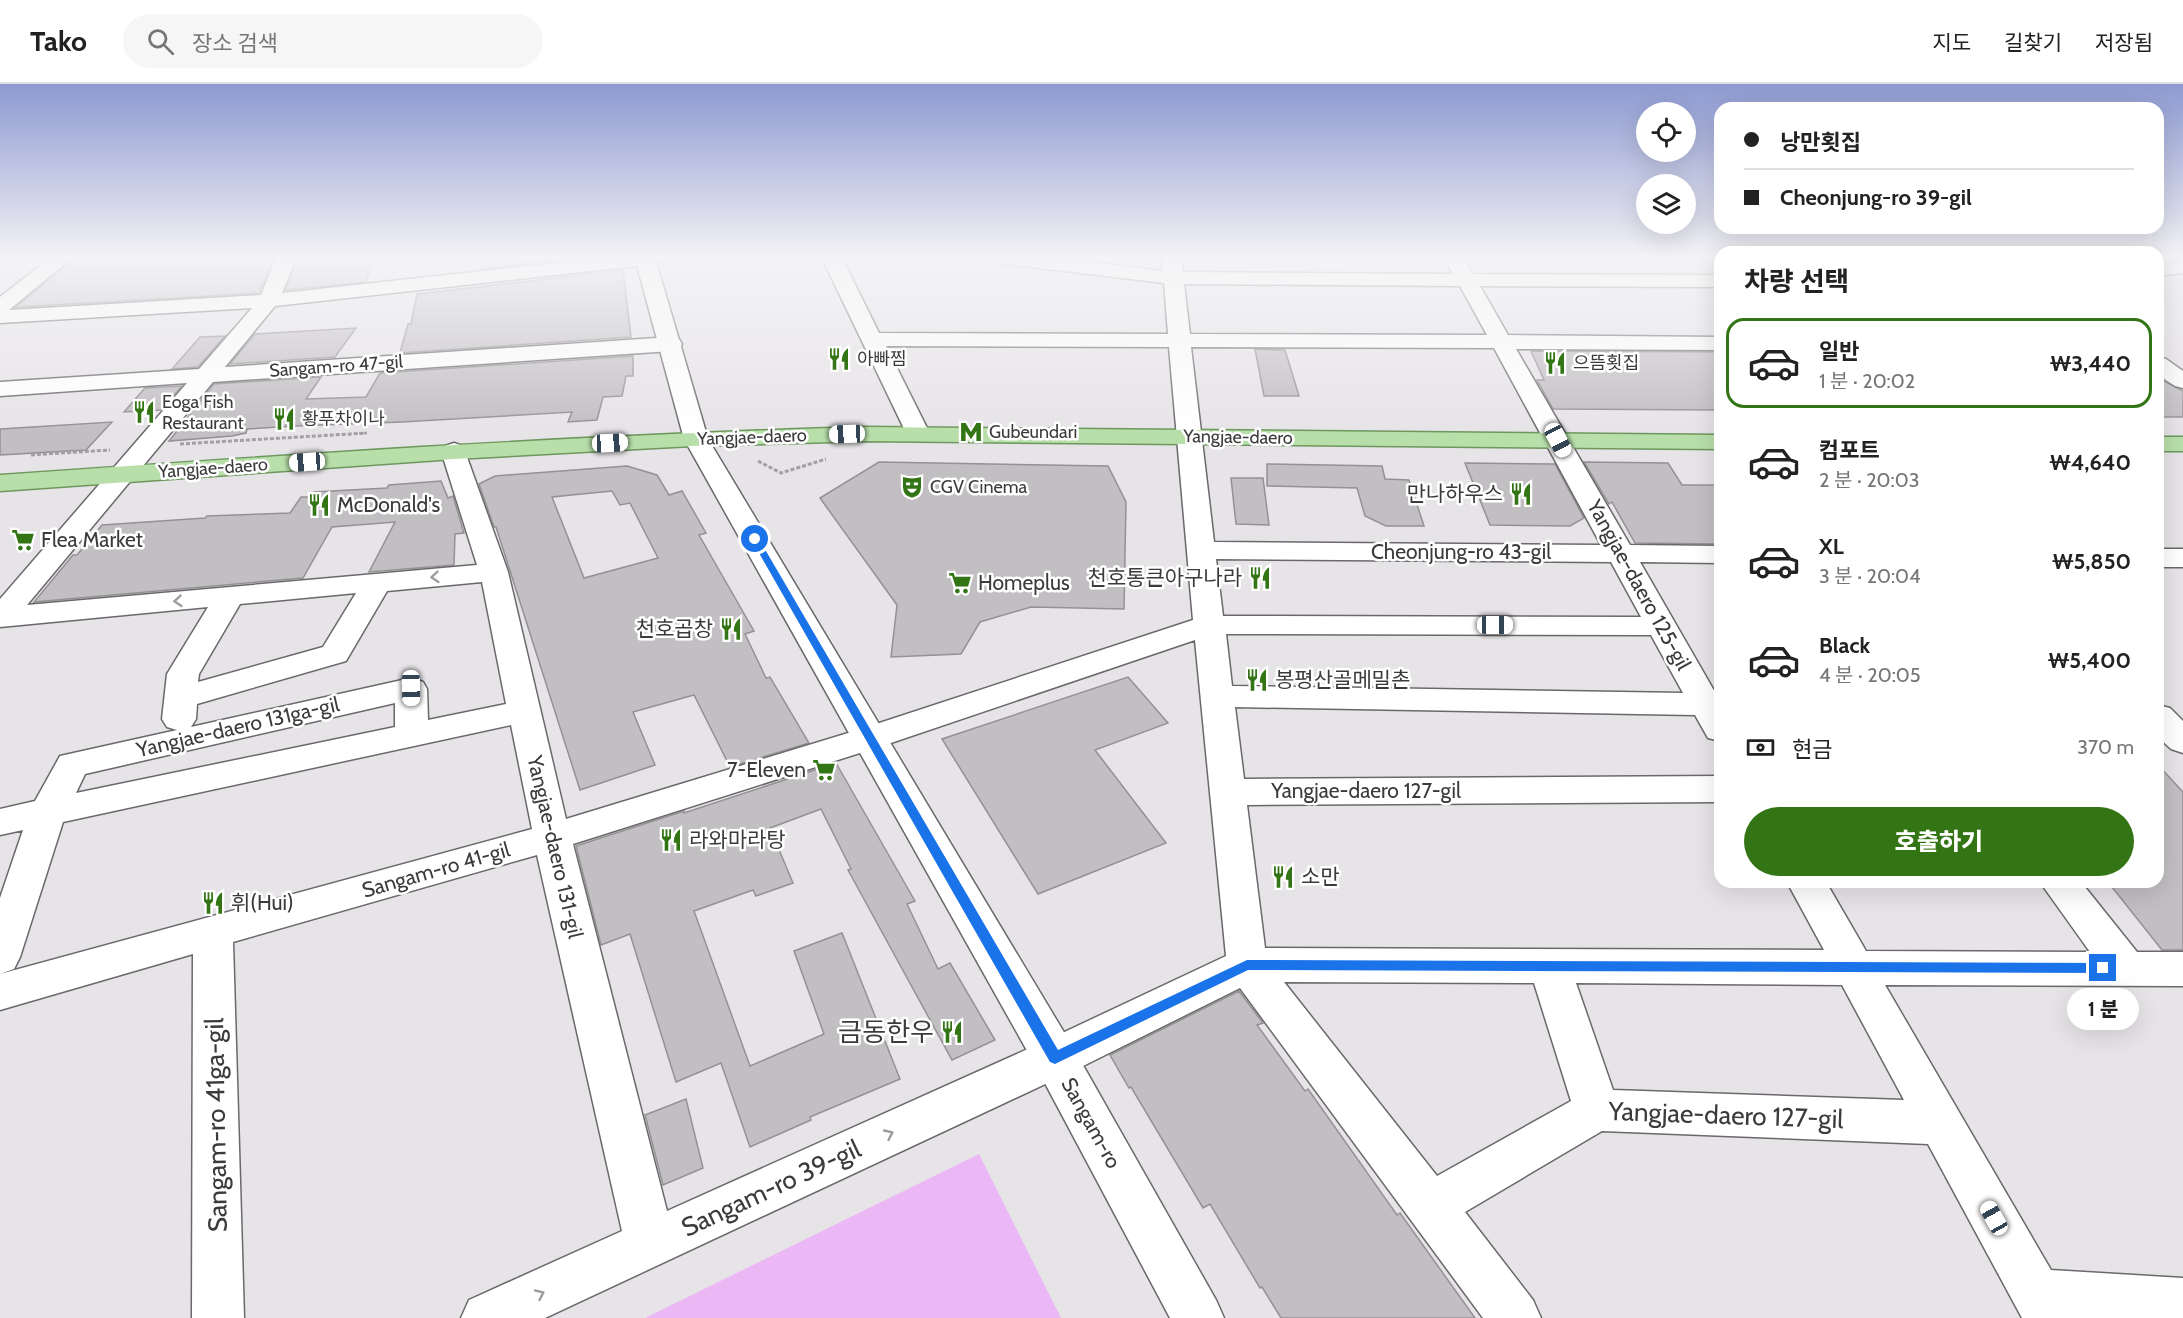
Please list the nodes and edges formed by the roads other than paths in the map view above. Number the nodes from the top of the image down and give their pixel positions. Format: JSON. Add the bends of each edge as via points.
{"nodes":[{"id":1,"x":25,"y":316,"type":"edge"},
{"id":2,"x":257,"y":316,"type":"edge"},
{"id":3,"x":663,"y":316,"type":"edge"},
{"id":4,"x":860,"y":316,"type":"edge"},
{"id":5,"x":1178,"y":316,"type":"edge"},
{"id":6,"x":1486,"y":316,"type":"edge"},
{"id":7,"x":0,"y":317,"type":"edge"},
{"id":8,"x":872,"y":339,"type":"junction"},
{"id":9,"x":1180,"y":342,"type":"junction"},
{"id":10,"x":1501,"y":342,"type":"junction"},
{"id":11,"x":1714,"y":343,"type":"edge"},
{"id":12,"x":671,"y":344,"type":"junction"},
{"id":13,"x":2183,"y":362,"type":"edge"},
{"id":14,"x":2164,"y":364,"type":"edge"},
{"id":15,"x":2164,"y":368,"type":"edge"},
{"id":16,"x":205,"y":375,"type":"junction"},
{"id":17,"x":2183,"y":381,"type":"edge"},
{"id":18,"x":0,"y":389,"type":"edge"},
{"id":19,"x":918,"y":434,"type":"junction"},
{"id":20,"x":1188,"y":436,"type":"junction"},
{"id":21,"x":1558,"y":440,"type":"junction"},
{"id":22,"x":1714,"y":442,"type":"edge"},
{"id":23,"x":2164,"y":444,"type":"edge"},
{"id":24,"x":2183,"y":444,"type":"edge"},
{"id":25,"x":702,"y":449,"type":"junction"},
{"id":26,"x":454,"y":451,"type":"junction"},
{"id":27,"x":120,"y":474,"type":"junction"},
{"id":28,"x":0,"y":483,"type":"edge"},
{"id":29,"x":1201,"y":550,"type":"junction"},
{"id":30,"x":1622,"y":554,"type":"junction"},
{"id":31,"x":1714,"y":555,"type":"edge"},
{"id":32,"x":2164,"y":558,"type":"edge"},
{"id":33,"x":2183,"y":558,"type":"edge"},
{"id":34,"x":494,"y":572,"type":"junction"},
{"id":35,"x":377,"y":582,"type":"junction"},
{"id":36,"x":230,"y":596,"type":"junction"},
{"id":37,"x":0,"y":618,"type":"edge"},
{"id":38,"x":1210,"y":625,"type":"junction"},
{"id":39,"x":1662,"y":626,"type":"junction"},
{"id":40,"x":1217,"y":696,"type":"junction"},
{"id":41,"x":181,"y":698,"type":"junction"},
{"id":42,"x":524,"y":711,"type":"junction"},
{"id":43,"x":1713,"y":717,"type":"edge"},
{"id":44,"x":412,"y":735,"type":"junction"},
{"id":45,"x":870,"y":738,"type":"junction"},
{"id":46,"x":177,"y":741,"type":"junction"},
{"id":47,"x":1714,"y":789,"type":"edge"},
{"id":48,"x":1228,"y":792,"type":"junction"},
{"id":49,"x":48,"y":812,"type":"junction"},
{"id":50,"x":0,"y":822,"type":"edge"},
{"id":51,"x":552,"y":837,"type":"junction"},
{"id":52,"x":1809,"y":888,"type":"edge"},
{"id":53,"x":2064,"y":888,"type":"edge"},
{"id":54,"x":213,"y":932,"type":"junction"},
{"id":55,"x":0,"y":957,"type":"edge"},
{"id":56,"x":1247,"y":965,"type":"junction"},
{"id":57,"x":1549,"y":966,"type":"junction"},
{"id":58,"x":1854,"y":968,"type":"junction"},
{"id":59,"x":2126,"y":968,"type":"junction"},
{"id":60,"x":2183,"y":969,"type":"edge"},
{"id":61,"x":0,"y":992,"type":"edge"},
{"id":62,"x":1055,"y":1058,"type":"junction"},
{"id":63,"x":1597,"y":1110,"type":"junction"},
{"id":64,"x":1941,"y":1123,"type":"junction"},
{"id":65,"x":1430,"y":1206,"type":"junction"},
{"id":66,"x":650,"y":1244,"type":"junction"},
{"id":67,"x":2183,"y":1304,"type":"edge"},
{"id":68,"x":2043,"y":1306,"type":"edge"},
{"id":69,"x":218,"y":1318,"type":"edge"},
{"id":70,"x":487,"y":1318,"type":"edge"},
{"id":71,"x":1198,"y":1318,"type":"edge"},
{"id":72,"x":1515,"y":1318,"type":"edge"}],
"edges":[{"from":1,"to":7,"type":"street"},
{"from":2,"to":16,"type":"street"},
{"from":3,"to":12,"type":"street","name":"Sangam-ro"},
{"from":4,"to":8,"type":"street"},
{"from":5,"to":9,"type":"street"},
{"from":6,"to":10,"type":"street","name":"Yangjae-daero 125-gil"},
{"from":8,"to":9,"type":"street"},
{"from":8,"to":19,"type":"street"},
{"from":9,"to":10,"type":"street"},
{"from":9,"to":20,"type":"street"},
{"from":10,"to":11,"type":"street"},
{"from":10,"to":21,"type":"street","name":"Yangjae-daero 125-gil"},
{"from":12,"to":16,"type":"street","name":"Sangam-ro 47-gil"},
{"from":12,"to":25,"type":"street","name":"Sangam-ro"},
{"from":13,"to":14,"type":"street"},
{"from":15,"to":17,"type":"street"},
{"from":16,"to":18,"type":"street","name":"Sangam-ro 47-gil"},
{"from":16,"to":27,"type":"street"},
{"from":19,"to":20,"type":"main road","name":"Yangjae-daero"},
{"from":19,"to":25,"type":"main road","name":"Yangjae-daero"},
{"from":20,"to":21,"type":"main road","name":"Yangjae-daero"},
{"from":20,"to":29,"type":"street"},
{"from":21,"to":22,"type":"main road","name":"Yangjae-daero"},
{"from":21,"to":30,"type":"street","name":"Yangjae-daero 125-gil"},
{"from":23,"to":24,"type":"main road"},
{"from":25,"to":26,"type":"main road","name":"Yangjae-daero"},
{"from":25,"to":45,"type":"street","name":"Sangam-ro"},
{"from":26,"to":27,"type":"main road","name":"Yangjae-daero"},
{"from":26,"to":34,"type":"street","name":"Yangjae-daero 131-gil"},
{"from":27,"to":28,"type":"main road","name":"Yangjae-daero"},
{"from":27,"to":37,"type":"street"},
{"from":29,"to":30,"type":"street","name":"Cheonjung-ro 43-gil"},
{"from":29,"to":38,"type":"street"},
{"from":30,"to":31,"type":"street","name":"Cheonjung-ro 43-gil"},
{"from":30,"to":39,"type":"street","name":"Yangjae-daero 125-gil"},
{"from":32,"to":33,"type":"street"},
{"from":34,"to":35,"type":"street","one_way":true},
{"from":34,"to":42,"type":"street","name":"Yangjae-daero 131-gil"},
{"from":35,"to":36,"type":"street"},
{"from":35,"to":41,"type":"street","via":[[335,654]]},
{"from":36,"to":37,"type":"street","one_way":true},
{"from":36,"to":41,"type":"street","via":[[183,674]]},
{"from":38,"to":39,"type":"street"},
{"from":38,"to":40,"type":"street"},
{"from":38,"to":45,"type":"street","name":"Sangam-ro 41-gil"},
{"from":39,"to":43,"type":"street","name":"Yangjae-daero 125-gil"},
{"from":40,"to":43,"type":"street"},
{"from":40,"to":48,"type":"street"},
{"from":41,"to":46,"type":"street"},
{"from":42,"to":44,"type":"street","name":"Yangjae-daero 131ga-gil"},
{"from":42,"to":51,"type":"street","name":"Yangjae-daero 131-gil"},
{"from":44,"to":46,"type":"street","name":"Yangjae-daero 131ga-gil","via":[[411,688]]},
{"from":44,"to":49,"type":"street","name":"Yangjae-daero 131ga-gil"},
{"from":45,"to":51,"type":"street","name":"Sangam-ro 41-gil"},
{"from":45,"to":62,"type":"street","name":"Sangam-ro"},
{"from":46,"to":49,"type":"street","name":"Yangjae-daero 131ga-gil","via":[[72,765]]},
{"from":47,"to":48,"type":"street","name":"Yangjae-daero 127-gil"},
{"from":48,"to":56,"type":"street"},
{"from":49,"to":50,"type":"street","name":"Yangjae-daero 131ga-gil"},
{"from":49,"to":55,"type":"street"},
{"from":51,"to":54,"type":"street","name":"Sangam-ro 41-gil"},
{"from":51,"to":66,"type":"street","name":"Yangjae-daero 131-gil"},
{"from":52,"to":58,"type":"street"},
{"from":53,"to":59,"type":"street"},
{"from":54,"to":61,"type":"street","name":"Sangam-ro 41-gil"},
{"from":54,"to":69,"type":"street","name":"Sangam-ro 41ga-gil"},
{"from":56,"to":57,"type":"street"},
{"from":56,"to":62,"type":"street","name":"Sangam-ro 39-gil"},
{"from":56,"to":65,"type":"street"},
{"from":57,"to":58,"type":"street"},
{"from":57,"to":63,"type":"street"},
{"from":58,"to":59,"type":"street"},
{"from":58,"to":64,"type":"street"},
{"from":59,"to":60,"type":"street"},
{"from":66,"to":62,"type":"street","name":"Sangam-ro 39-gil","one_way":true},
{"from":62,"to":71,"type":"street","name":"Sangam-ro"},
{"from":63,"to":64,"type":"street","name":"Yangjae-daero 127-gil"},
{"from":63,"to":65,"type":"street","name":"Yangjae-daero 127-gil"},
{"from":64,"to":68,"type":"street"},
{"from":65,"to":72,"type":"street"},
{"from":70,"to":66,"type":"street","name":"Sangam-ro 39-gil","one_way":true},
{"from":67,"to":68,"type":"street"}]}
